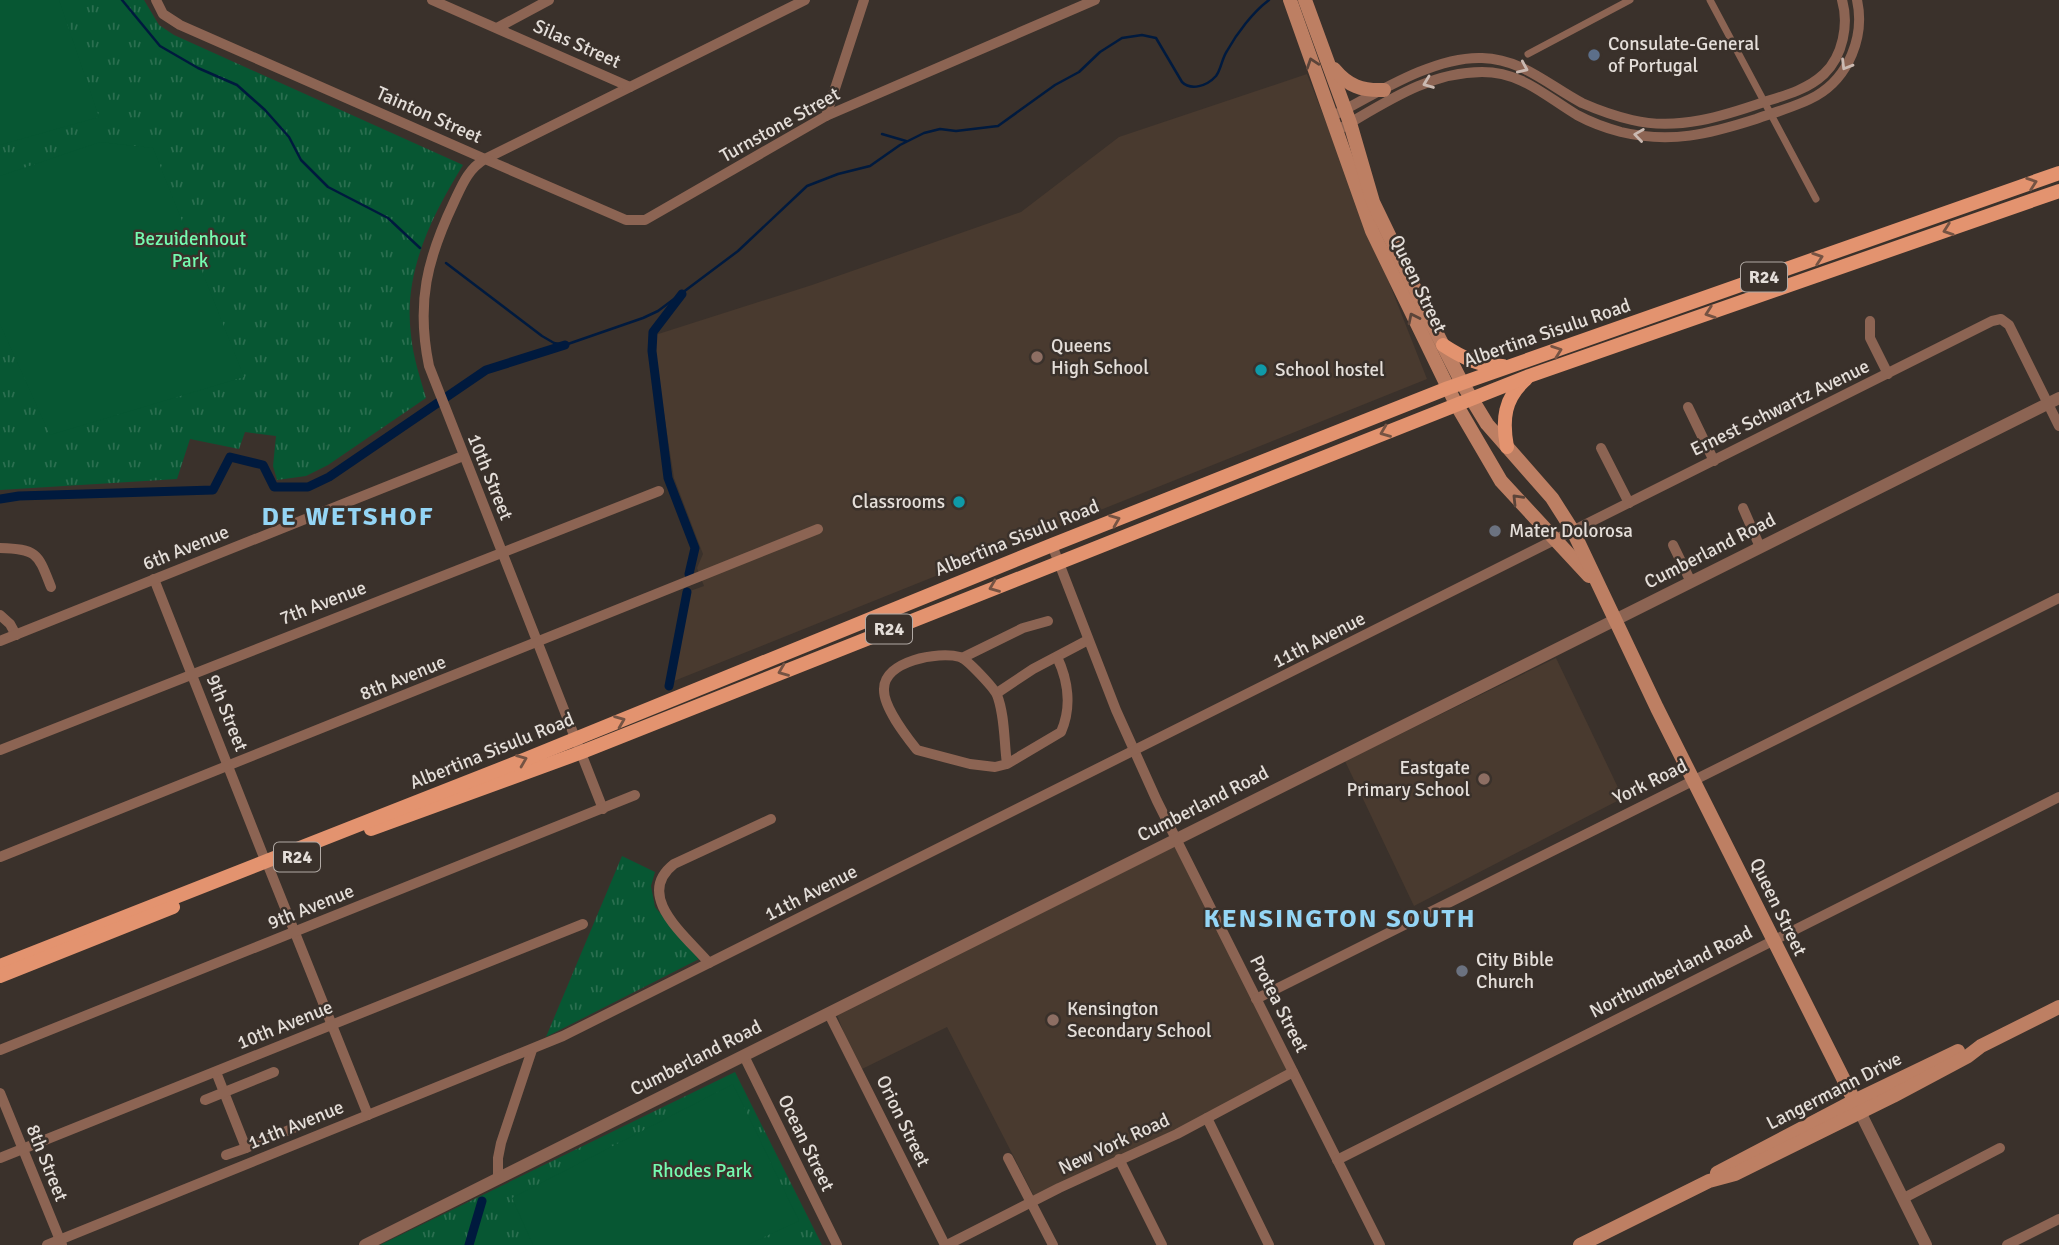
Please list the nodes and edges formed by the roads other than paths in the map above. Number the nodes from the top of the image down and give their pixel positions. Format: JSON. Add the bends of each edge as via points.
{"nodes":[{"id":1,"x":156,"y":0,"type":"edge"},
{"id":2,"x":432,"y":0,"type":"edge"},
{"id":3,"x":549,"y":0,"type":"edge"},
{"id":4,"x":805,"y":0,"type":"edge"},
{"id":5,"x":864,"y":0,"type":"edge"},
{"id":6,"x":1095,"y":0,"type":"edge"},
{"id":7,"x":1630,"y":0,"type":"edge"},
{"id":8,"x":1710,"y":0,"type":"edge"},
{"id":9,"x":1842,"y":0,"type":"edge"},
{"id":10,"x":1857,"y":0,"type":"edge"},
{"id":11,"x":1299,"y":3,"type":"edge"},
{"id":12,"x":497,"y":28,"type":"junction"},
{"id":13,"x":1528,"y":54,"type":"dead end"},
{"id":14,"x":1328,"y":63,"type":"junction"},
{"id":15,"x":630,"y":87,"type":"junction"},
{"id":16,"x":1384,"y":90,"type":"junction"},
{"id":17,"x":1765,"y":102,"type":"junction"},
{"id":18,"x":1744,"y":109,"type":"junction"},
{"id":19,"x":1771,"y":114,"type":"junction"},
{"id":20,"x":826,"y":116,"type":"junction"},
{"id":21,"x":1348,"y":116,"type":"junction"},
{"id":22,"x":1748,"y":121,"type":"junction"},
{"id":23,"x":1333,"y":124,"type":"junction"},
{"id":24,"x":485,"y":159,"type":"junction"},
{"id":25,"x":2059,"y":173,"type":"edge"},
{"id":26,"x":2059,"y":191,"type":"edge"},
{"id":27,"x":1816,"y":198,"type":"dead end"},
{"id":28,"x":1870,"y":321,"type":"dead end"},
{"id":29,"x":1444,"y":345,"type":"junction"},
{"id":30,"x":1517,"y":366,"type":"junction"},
{"id":31,"x":1888,"y":374,"type":"junction"},
{"id":32,"x":1530,"y":376,"type":"junction"},
{"id":33,"x":1455,"y":386,"type":"junction"},
{"id":34,"x":1471,"y":399,"type":"junction"},
{"id":35,"x":2054,"y":401,"type":"edge"},
{"id":36,"x":1456,"y":404,"type":"junction"},
{"id":37,"x":1688,"y":407,"type":"dead end"},
{"id":38,"x":2059,"y":426,"type":"edge"},
{"id":39,"x":1507,"y":447,"type":"junction"},
{"id":40,"x":1601,"y":448,"type":"dead end"},
{"id":41,"x":463,"y":456,"type":"junction"},
{"id":42,"x":1714,"y":461,"type":"junction"},
{"id":43,"x":659,"y":491,"type":"dead end"},
{"id":44,"x":1629,"y":503,"type":"junction"},
{"id":45,"x":1743,"y":508,"type":"dead end"},
{"id":46,"x":818,"y":529,"type":"dead end"},
{"id":47,"x":1573,"y":531,"type":"junction"},
{"id":48,"x":1557,"y":540,"type":"junction"},
{"id":49,"x":1052,"y":545,"type":"junction"},
{"id":50,"x":1673,"y":545,"type":"dead end"},
{"id":51,"x":1760,"y":547,"type":"junction"},
{"id":52,"x":0,"y":548,"type":"edge"},
{"id":53,"x":501,"y":551,"type":"junction"},
{"id":54,"x":1058,"y":562,"type":"junction"},
{"id":55,"x":154,"y":579,"type":"junction"},
{"id":56,"x":1691,"y":582,"type":"junction"},
{"id":57,"x":1597,"y":585,"type":"junction"},
{"id":58,"x":51,"y":587,"type":"dead end"},
{"id":59,"x":2059,"y":598,"type":"edge"},
{"id":60,"x":0,"y":615,"type":"edge"},
{"id":61,"x":1615,"y":620,"type":"junction"},
{"id":62,"x":1048,"y":621,"type":"dead end"},
{"id":63,"x":16,"y":635,"type":"junction"},
{"id":64,"x":1088,"y":640,"type":"junction"},
{"id":65,"x":0,"y":642,"type":"edge"},
{"id":66,"x":537,"y":643,"type":"junction"},
{"id":67,"x":1056,"y":657,"type":"junction"},
{"id":68,"x":962,"y":658,"type":"junction"},
{"id":69,"x":192,"y":673,"type":"junction"},
{"id":70,"x":997,"y":693,"type":"junction"},
{"id":71,"x":579,"y":745,"type":"junction"},
{"id":72,"x":0,"y":750,"type":"edge"},
{"id":73,"x":1135,"y":750,"type":"junction"},
{"id":74,"x":1007,"y":764,"type":"junction"},
{"id":75,"x":229,"y":766,"type":"junction"},
{"id":76,"x":1693,"y":780,"type":"junction"},
{"id":77,"x":635,"y":796,"type":"dead end"},
{"id":78,"x":2059,"y":797,"type":"edge"},
{"id":79,"x":603,"y":809,"type":"junction"},
{"id":80,"x":771,"y":819,"type":"dead end"},
{"id":81,"x":1177,"y":838,"type":"junction"},
{"id":82,"x":0,"y":857,"type":"edge"},
{"id":83,"x":267,"y":864,"type":"junction"},
{"id":84,"x":583,"y":924,"type":"dead end"},
{"id":85,"x":295,"y":933,"type":"junction"},
{"id":86,"x":1773,"y":941,"type":"junction"},
{"id":87,"x":709,"y":963,"type":"junction"},
{"id":88,"x":0,"y":966,"type":"edge"},
{"id":89,"x":0,"y":976,"type":"edge"},
{"id":90,"x":1256,"y":999,"type":"junction"},
{"id":91,"x":2059,"y":1007,"type":"edge"},
{"id":92,"x":829,"y":1014,"type":"junction"},
{"id":93,"x":333,"y":1025,"type":"junction"},
{"id":94,"x":0,"y":1050,"type":"edge"},
{"id":95,"x":532,"y":1050,"type":"junction"},
{"id":96,"x":744,"y":1056,"type":"junction"},
{"id":97,"x":216,"y":1072,"type":"junction"},
{"id":98,"x":274,"y":1072,"type":"dead end"},
{"id":99,"x":1293,"y":1072,"type":"junction"},
{"id":100,"x":224,"y":1092,"type":"junction"},
{"id":101,"x":0,"y":1093,"type":"edge"},
{"id":102,"x":205,"y":1100,"type":"dead end"},
{"id":103,"x":1857,"y":1106,"type":"junction"},
{"id":104,"x":368,"y":1115,"type":"junction"},
{"id":105,"x":1207,"y":1118,"type":"junction"},
{"id":106,"x":296,"y":1127,"type":"dead end"},
{"id":107,"x":246,"y":1148,"type":"junction"},
{"id":108,"x":2000,"y":1148,"type":"dead end"},
{"id":109,"x":22,"y":1150,"type":"junction"},
{"id":110,"x":226,"y":1155,"type":"dead end"},
{"id":111,"x":0,"y":1158,"type":"edge"},
{"id":112,"x":1008,"y":1158,"type":"dead end"},
{"id":113,"x":1119,"y":1159,"type":"junction"},
{"id":114,"x":1337,"y":1160,"type":"junction"},
{"id":115,"x":498,"y":1178,"type":"junction"},
{"id":116,"x":1904,"y":1198,"type":"junction"},
{"id":117,"x":1031,"y":1202,"type":"junction"},
{"id":118,"x":2059,"y":1219,"type":"edge"},
{"id":119,"x":61,"y":1243,"type":"edge"},
{"id":120,"x":47,"y":1245,"type":"edge"},
{"id":121,"x":365,"y":1245,"type":"edge"},
{"id":122,"x":837,"y":1245,"type":"edge"},
{"id":123,"x":946,"y":1245,"type":"edge"},
{"id":124,"x":1053,"y":1245,"type":"edge"},
{"id":125,"x":1161,"y":1245,"type":"edge"},
{"id":126,"x":1269,"y":1245,"type":"edge"},
{"id":127,"x":1380,"y":1245,"type":"edge"},
{"id":128,"x":1580,"y":1245,"type":"edge"},
{"id":129,"x":1927,"y":1245,"type":"edge"},
{"id":130,"x":2007,"y":1245,"type":"edge"}],
"edges":[{"from":1,"to":24,"type":"street","name":"Tainton Street","via":[[163,14],[180,25]]},
{"from":2,"to":12,"type":"street","name":"Silas Street"},
{"from":3,"to":12,"type":"street"},
{"from":4,"to":15,"type":"street","name":"Tainton Street"},
{"from":5,"to":20,"type":"street"},
{"from":6,"to":20,"type":"street","name":"Turnstone Street"},
{"from":7,"to":13,"type":"street"},
{"from":8,"to":17,"type":"street"},
{"from":9,"to":17,"type":"street","via":[[1844,30],[1830,67],[1804,88]]},
{"from":10,"to":19,"type":"street","one_way":true,"via":[[1857,38],[1837,79],[1814,97]]},
{"from":11,"to":14,"type":"main road","name":"Queen Street"},
{"from":23,"to":11,"type":"main road","name":"Queen Street","one_way":true},
{"from":12,"to":15,"type":"street","name":"Silas Street"},
{"from":14,"to":16,"type":"main road","via":[[1356,88]]},
{"from":14,"to":21,"type":"main road","name":"Queen Street"},
{"from":15,"to":24,"type":"street","name":"Tainton Street"},
{"from":16,"to":18,"type":"street","one_way":true,"via":[[1437,64],[1482,58],[1517,65],[1581,102],[1640,121],[1690,122]]},
{"from":16,"to":21,"type":"street"},
{"from":17,"to":18,"type":"street"},
{"from":17,"to":19,"type":"street"},
{"from":18,"to":22,"type":"street"},
{"from":19,"to":22,"type":"street"},
{"from":19,"to":27,"type":"street"},
{"from":20,"to":24,"type":"street","name":"Turnstone Street","via":[[639,221],[616,216]]},
{"from":22,"to":21,"type":"street","one_way":true,"via":[[1700,135],[1629,134],[1578,116],[1520,78],[1485,72],[1433,80]]},
{"from":21,"to":23,"type":"street"},
{"from":21,"to":29,"type":"main road","name":"Queen Street","via":[[1376,209]]},
{"from":33,"to":23,"type":"main road","name":"Queen Street","one_way":true,"via":[[1378,246]]},
{"from":24,"to":41,"type":"street","name":"10th Street","via":[[470,172],[435,243],[423,310],[429,366]]},
{"from":30,"to":25,"type":"main road","name":"Albertina Sisulu Road","number":"R24","one_way":true},
{"from":26,"to":32,"type":"main road","name":"Albertina Sisulu Road","number":"R24","one_way":true},
{"from":28,"to":31,"type":"street","via":[[1870,338]]},
{"from":29,"to":30,"type":"main road","via":[[1480,365]]},
{"from":29,"to":33,"type":"main road","name":"Queen Street"},
{"from":30,"to":33,"type":"main road","name":"Albertina Sisulu Road","number":"R24"},
{"from":31,"to":35,"type":"street","name":"Ernest Schwartz Avenue","via":[[1992,321],[2004,320]]},
{"from":31,"to":42,"type":"street","name":"Ernest Schwartz Avenue"},
{"from":32,"to":34,"type":"main road","name":"Albertina Sisulu Road","number":"R24"},
{"from":32,"to":39,"type":"main road","via":[[1507,404]]},
{"from":33,"to":34,"type":"main road","name":"Queen Street"},
{"from":33,"to":36,"type":"main road","name":"Queen Street"},
{"from":49,"to":33,"type":"main road","name":"Albertina Sisulu Road","number":"R24","one_way":true},
{"from":34,"to":36,"type":"main road","name":"Albertina Sisulu Road","number":"R24"},
{"from":34,"to":39,"type":"main road","name":"Queen Street"},
{"from":35,"to":38,"type":"street"},
{"from":35,"to":51,"type":"street","name":"Cumberland Road"},
{"from":48,"to":36,"type":"main road","name":"Queen Street","one_way":true,"via":[[1501,481]]},
{"from":36,"to":54,"type":"main road","name":"Albertina Sisulu Road","number":"R24","one_way":true},
{"from":37,"to":42,"type":"street"},
{"from":39,"to":47,"type":"main road","name":"Queen Street"},
{"from":40,"to":44,"type":"street"},
{"from":41,"to":53,"type":"street","name":"10th Street"},
{"from":41,"to":55,"type":"street","name":"6th Avenue"},
{"from":42,"to":44,"type":"street","name":"Ernest Schwartz Avenue"},
{"from":43,"to":53,"type":"street","name":"7th Avenue"},
{"from":44,"to":47,"type":"street","name":"Ernest Schwartz Avenue"},
{"from":45,"to":51,"type":"street"},
{"from":46,"to":66,"type":"street","name":"8th Avenue"},
{"from":47,"to":48,"type":"street","name":"11th Avenue"},
{"from":47,"to":57,"type":"main road","name":"Queen Street"},
{"from":48,"to":57,"type":"main road","name":"Queen Street"},
{"from":48,"to":73,"type":"street","name":"11th Avenue"},
{"from":49,"to":54,"type":"street","name":"Protea Street"},
{"from":71,"to":49,"type":"main road","name":"Albertina Sisulu Road","number":"R24","one_way":true},
{"from":50,"to":56,"type":"street"},
{"from":51,"to":56,"type":"street","name":"Cumberland Road"},
{"from":52,"to":58,"type":"street","via":[[18,548],[40,559]]},
{"from":53,"to":66,"type":"street","name":"10th Street"},
{"from":53,"to":69,"type":"street","name":"7th Avenue"},
{"from":54,"to":64,"type":"street","name":"Protea Street"},
{"from":54,"to":71,"type":"main road","name":"Albertina Sisulu Road","number":"R24","one_way":true},
{"from":55,"to":63,"type":"street","name":"6th Avenue"},
{"from":55,"to":69,"type":"street","name":"9th Street"},
{"from":56,"to":61,"type":"street","name":"Cumberland Road"},
{"from":57,"to":61,"type":"main road","name":"Queen Street"},
{"from":59,"to":76,"type":"street","name":"York Road"},
{"from":60,"to":63,"type":"street"},
{"from":61,"to":76,"type":"main road","name":"Queen Street"},
{"from":61,"to":81,"type":"street","name":"Cumberland Road"},
{"from":62,"to":68,"type":"street"},
{"from":63,"to":65,"type":"street","name":"6th Avenue"},
{"from":64,"to":67,"type":"street"},
{"from":64,"to":73,"type":"street","name":"Protea Street"},
{"from":66,"to":71,"type":"street","name":"10th Street"},
{"from":66,"to":75,"type":"street","name":"8th Avenue"},
{"from":67,"to":70,"type":"street"},
{"from":67,"to":74,"type":"street","via":[[1068,685],[1063,729]]},
{"from":68,"to":70,"type":"street"},
{"from":68,"to":74,"type":"street","via":[[922,657],[893,672],[884,684],[886,703],[917,750],[970,764]]},
{"from":69,"to":72,"type":"street","name":"7th Avenue"},
{"from":69,"to":75,"type":"street","name":"9th Street"},
{"from":70,"to":74,"type":"street"},
{"from":71,"to":79,"type":"street","name":"10th Street"},
{"from":71,"to":83,"type":"main road","name":"Albertina Sisulu Road","number":"R24"},
{"from":73,"to":81,"type":"street","name":"Protea Street"},
{"from":73,"to":87,"type":"street","name":"11th Avenue"},
{"from":75,"to":82,"type":"street","name":"8th Avenue"},
{"from":75,"to":83,"type":"street","name":"9th Street"},
{"from":76,"to":86,"type":"main road","name":"Queen Street"},
{"from":76,"to":90,"type":"street","name":"York Road"},
{"from":77,"to":79,"type":"street","name":"9th Avenue"},
{"from":78,"to":86,"type":"street","name":"Northumberland Road"},
{"from":79,"to":85,"type":"street","name":"9th Avenue"},
{"from":80,"to":87,"type":"street","via":[[674,864],[661,876],[658,896],[663,908]]},
{"from":81,"to":90,"type":"street","name":"Protea Street"},
{"from":81,"to":92,"type":"street","name":"Cumberland Road"},
{"from":83,"to":85,"type":"street","name":"9th Street"},
{"from":83,"to":88,"type":"main road","name":"Albertina Sisulu Road","number":"R24"},
{"from":83,"to":89,"type":"main road","name":"Albertina Sisulu Road","number":"R24"},
{"from":84,"to":93,"type":"street","name":"10th Avenue"},
{"from":85,"to":93,"type":"street","name":"9th Street"},
{"from":85,"to":94,"type":"street","name":"9th Avenue"},
{"from":86,"to":103,"type":"main road","name":"Queen Street"},
{"from":86,"to":114,"type":"street","name":"Northumberland Road"},
{"from":87,"to":95,"type":"street","name":"11th Avenue"},
{"from":90,"to":99,"type":"street","name":"Protea Street"},
{"from":91,"to":103,"type":"main road","name":"Langermann Drive","via":[[1959,1061]]},
{"from":92,"to":96,"type":"street","name":"Cumberland Road"},
{"from":92,"to":123,"type":"street","name":"Orion Street"},
{"from":93,"to":97,"type":"street","name":"10th Avenue"},
{"from":93,"to":104,"type":"street","name":"9th Street"},
{"from":95,"to":104,"type":"street","name":"11th Avenue"},
{"from":95,"to":115,"type":"street","via":[[501,1143]]},
{"from":96,"to":115,"type":"street","name":"Cumberland Road"},
{"from":96,"to":122,"type":"street","name":"Ocean Street"},
{"from":97,"to":100,"type":"street"},
{"from":97,"to":109,"type":"street","name":"10th Avenue"},
{"from":98,"to":100,"type":"street"},
{"from":99,"to":105,"type":"street","name":"New York Road"},
{"from":99,"to":114,"type":"street","name":"Protea Street"},
{"from":100,"to":102,"type":"street"},
{"from":100,"to":107,"type":"street"},
{"from":101,"to":109,"type":"street","name":"8th Street"},
{"from":103,"to":116,"type":"street","name":"Queen Street"},
{"from":103,"to":128,"type":"main road","name":"Langermann Drive"},
{"from":104,"to":119,"type":"street","name":"11th Avenue"},
{"from":105,"to":113,"type":"street","name":"New York Road"},
{"from":105,"to":126,"type":"street"},
{"from":106,"to":107,"type":"street"},
{"from":107,"to":110,"type":"street"},
{"from":108,"to":116,"type":"street"},
{"from":109,"to":111,"type":"street","name":"10th Avenue"},
{"from":109,"to":119,"type":"street","name":"8th Street"},
{"from":112,"to":117,"type":"street"},
{"from":113,"to":117,"type":"street","name":"New York Road"},
{"from":113,"to":125,"type":"street"},
{"from":114,"to":127,"type":"street","name":"Protea Street"},
{"from":115,"to":121,"type":"street","name":"Cumberland Road"},
{"from":116,"to":129,"type":"street","name":"Queen Street"},
{"from":117,"to":123,"type":"street","name":"New York Road"},
{"from":117,"to":124,"type":"street"},
{"from":118,"to":130,"type":"street"},
{"from":119,"to":120,"type":"street","name":"11th Avenue"}]}
